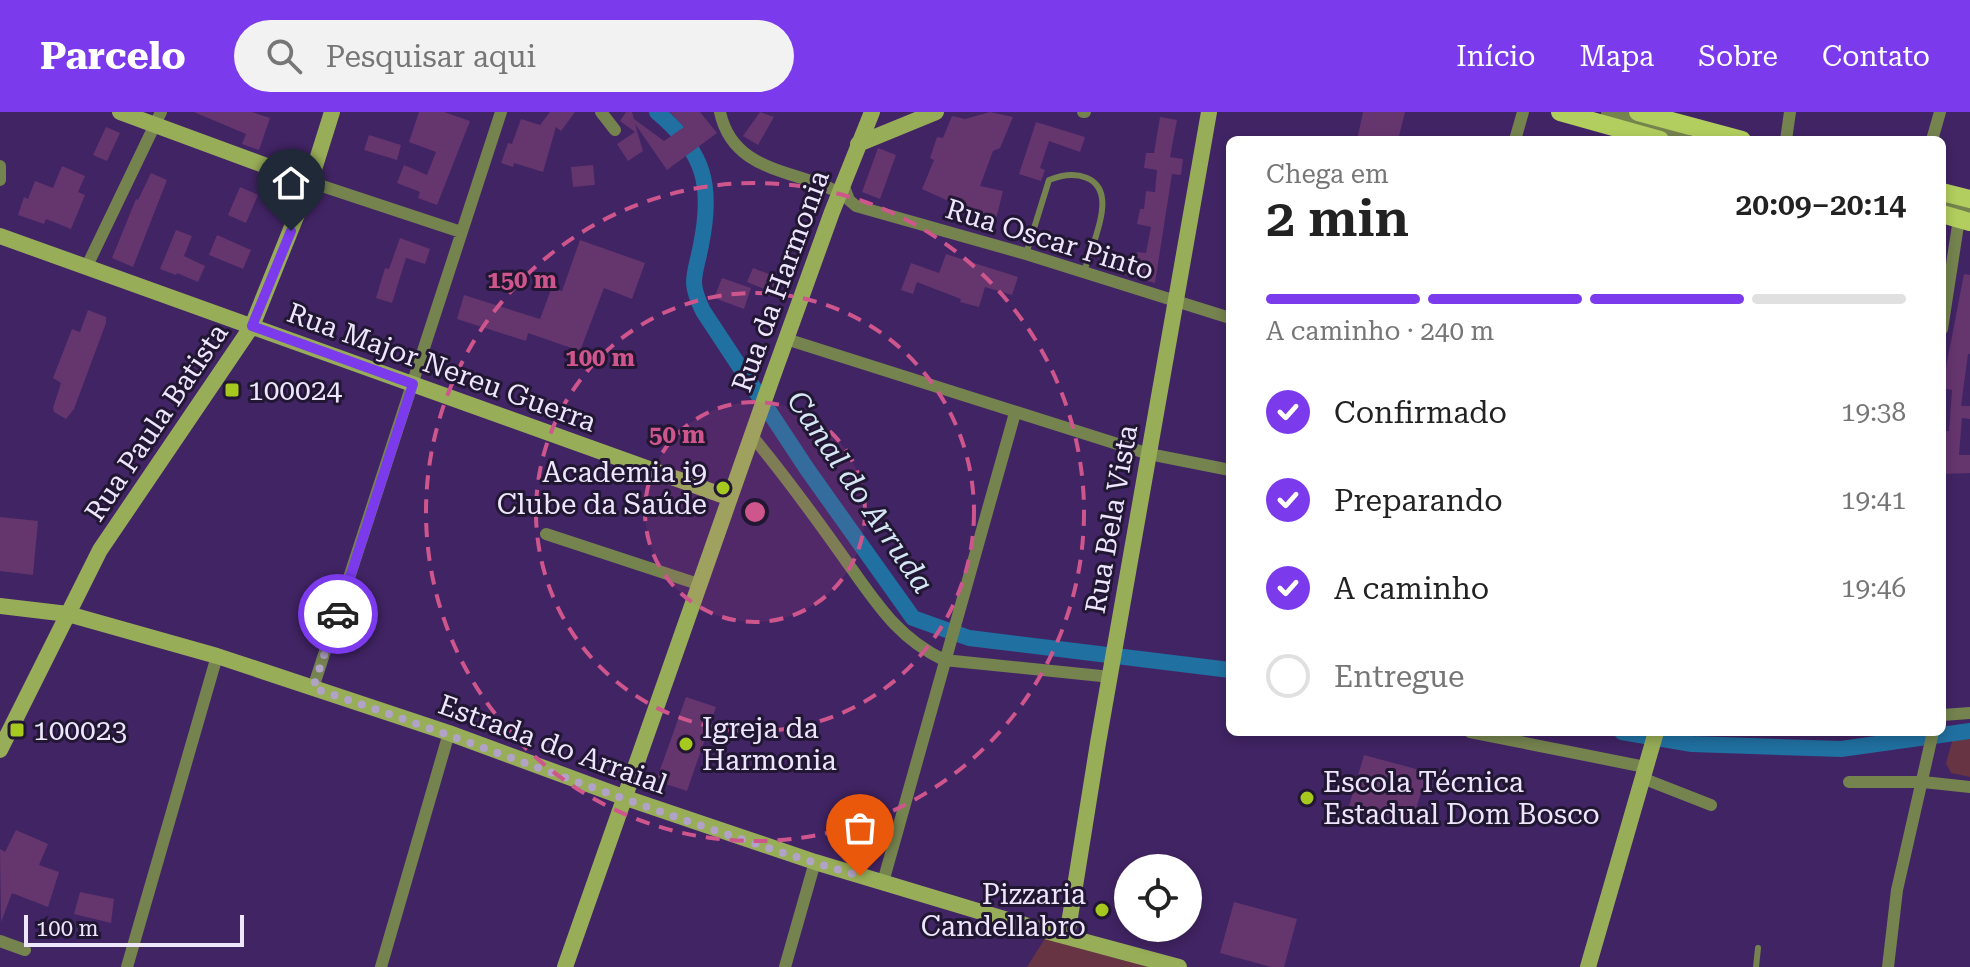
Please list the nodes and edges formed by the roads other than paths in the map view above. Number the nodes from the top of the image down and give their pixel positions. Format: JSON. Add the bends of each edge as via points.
{"nodes":[{"id":1,"x":120,"y":112,"type":"edge"},
{"id":2,"x":332,"y":112,"type":"edge"},
{"id":3,"x":501,"y":112,"type":"edge"},
{"id":4,"x":601,"y":112,"type":"edge"},
{"id":5,"x":720,"y":112,"type":"edge"},
{"id":6,"x":872,"y":112,"type":"edge"},
{"id":7,"x":936,"y":112,"type":"edge"},
{"id":8,"x":1209,"y":112,"type":"edge"},
{"id":9,"x":1523,"y":112,"type":"edge"},
{"id":10,"x":1560,"y":112,"type":"edge"},
{"id":11,"x":1582,"y":112,"type":"edge"},
{"id":12,"x":1607,"y":112,"type":"edge"},
{"id":13,"x":1638,"y":112,"type":"edge"},
{"id":14,"x":1790,"y":112,"type":"edge"},
{"id":15,"x":1940,"y":112,"type":"edge"},
{"id":16,"x":1665,"y":116,"type":"edge"},
{"id":17,"x":158,"y":119,"type":"edge"},
{"id":18,"x":615,"y":130,"type":"dead end"},
{"id":19,"x":1516,"y":136,"type":"edge"},
{"id":20,"x":1646,"y":136,"type":"edge"},
{"id":21,"x":1671,"y":136,"type":"edge"},
{"id":22,"x":1697,"y":136,"type":"edge"},
{"id":23,"x":1729,"y":136,"type":"edge"},
{"id":24,"x":1787,"y":136,"type":"edge"},
{"id":25,"x":1933,"y":136,"type":"edge"},
{"id":26,"x":858,"y":144,"type":"junction"},
{"id":27,"x":0,"y":166,"type":"edge"},
{"id":28,"x":0,"y":180,"type":"edge"},
{"id":29,"x":310,"y":182,"type":"junction"},
{"id":30,"x":841,"y":189,"type":"junction"},
{"id":31,"x":1946,"y":193,"type":"edge"},
{"id":32,"x":1970,"y":199,"type":"edge"},
{"id":33,"x":856,"y":206,"type":"junction"},
{"id":34,"x":832,"y":212,"type":"junction"},
{"id":35,"x":1959,"y":215,"type":"edge"},
{"id":36,"x":461,"y":232,"type":"junction"},
{"id":37,"x":0,"y":236,"type":"edge"},
{"id":38,"x":1026,"y":254,"type":"junction"},
{"id":39,"x":86,"y":268,"type":"junction"},
{"id":40,"x":1084,"y":274,"type":"junction"},
{"id":41,"x":1946,"y":302,"type":"edge"},
{"id":42,"x":1175,"y":303,"type":"junction"},
{"id":43,"x":1226,"y":317,"type":"edge"},
{"id":44,"x":252,"y":326,"type":"junction"},
{"id":45,"x":786,"y":339,"type":"junction"},
{"id":46,"x":413,"y":384,"type":"junction"},
{"id":47,"x":1015,"y":413,"type":"junction"},
{"id":48,"x":752,"y":436,"type":"junction"},
{"id":49,"x":1149,"y":454,"type":"junction"},
{"id":50,"x":1226,"y":469,"type":"edge"},
{"id":51,"x":730,"y":498,"type":"junction"},
{"id":52,"x":546,"y":534,"type":"dead end"},
{"id":53,"x":698,"y":584,"type":"junction"},
{"id":54,"x":0,"y":606,"type":"edge"},
{"id":55,"x":68,"y":614,"type":"junction"},
{"id":56,"x":217,"y":656,"type":"junction"},
{"id":57,"x":945,"y":657,"type":"junction"},
{"id":58,"x":1112,"y":672,"type":"junction"},
{"id":59,"x":313,"y":688,"type":"junction"},
{"id":60,"x":1970,"y":713,"type":"edge"},
{"id":61,"x":1946,"y":715,"type":"edge"},
{"id":62,"x":449,"y":733,"type":"junction"},
{"id":63,"x":1487,"y":736,"type":"edge"},
{"id":64,"x":1932,"y":736,"type":"edge"},
{"id":65,"x":1654,"y":737,"type":"edge"},
{"id":66,"x":0,"y":750,"type":"edge"},
{"id":67,"x":1644,"y":772,"type":"junction"},
{"id":68,"x":1849,"y":782,"type":"dead end"},
{"id":69,"x":1923,"y":782,"type":"junction"},
{"id":70,"x":1970,"y":787,"type":"edge"},
{"id":71,"x":623,"y":797,"type":"junction"},
{"id":72,"x":1711,"y":805,"type":"dead end"},
{"id":73,"x":815,"y":862,"type":"junction"},
{"id":74,"x":883,"y":882,"type":"junction"},
{"id":75,"x":1067,"y":936,"type":"junction"},
{"id":76,"x":0,"y":941,"type":"edge"},
{"id":77,"x":1758,"y":948,"type":"dead end"},
{"id":78,"x":25,"y":950,"type":"dead end"},
{"id":79,"x":127,"y":967,"type":"edge"},
{"id":80,"x":381,"y":967,"type":"edge"},
{"id":81,"x":565,"y":967,"type":"edge"},
{"id":82,"x":785,"y":967,"type":"edge"},
{"id":83,"x":1179,"y":967,"type":"edge"},
{"id":84,"x":1588,"y":967,"type":"edge"},
{"id":85,"x":1756,"y":967,"type":"edge"},
{"id":86,"x":1888,"y":967,"type":"edge"}],
"edges":[{"from":1,"to":17,"type":"street"},
{"from":2,"to":29,"type":"street","name":"Rua Paula Batista"},
{"from":3,"to":36,"type":"street"},
{"from":4,"to":18,"type":"street"},
{"from":5,"to":30,"type":"street","via":[[726,132],[763,166]]},
{"from":6,"to":26,"type":"street","name":"Rua da Harmonia"},
{"from":7,"to":26,"type":"street"},
{"from":8,"to":42,"type":"street","name":"Rua Bela Vista"},
{"from":9,"to":19,"type":"street"},
{"from":10,"to":20,"type":"main road"},
{"from":11,"to":21,"type":"street"},
{"from":12,"to":22,"type":"street"},
{"from":13,"to":16,"type":"main road"},
{"from":14,"to":24,"type":"street"},
{"from":15,"to":25,"type":"street"},
{"from":16,"to":23,"type":"main road"},
{"from":17,"to":29,"type":"street"},
{"from":17,"to":39,"type":"street"},
{"from":26,"to":30,"type":"street","name":"Rua da Harmonia"},
{"from":27,"to":28,"type":"street"},
{"from":29,"to":36,"type":"street"},
{"from":29,"to":44,"type":"street","name":"Rua Paula Batista"},
{"from":30,"to":33,"type":"street"},
{"from":30,"to":34,"type":"street","name":"Rua da Harmonia"},
{"from":31,"to":32,"type":"main road"},
{"from":33,"to":34,"type":"street","name":"Rua Oscar Pinto"},
{"from":33,"to":38,"type":"street","name":"Rua Oscar Pinto"},
{"from":34,"to":45,"type":"street","name":"Rua da Harmonia"},
{"from":35,"to":41,"type":"street"},
{"from":36,"to":46,"type":"street"},
{"from":37,"to":39,"type":"street","name":"Rua Major Nereu Guerra"},
{"from":38,"to":40,"type":"street","name":"Rua Oscar Pinto"},
{"from":38,"to":40,"type":"lane","via":[[1049,180],[1080,174],[1092,180],[1103,208]]},
{"from":39,"to":44,"type":"street","name":"Rua Major Nereu Guerra"},
{"from":40,"to":42,"type":"street","name":"Rua Oscar Pinto"},
{"from":42,"to":43,"type":"street","name":"Rua Oscar Pinto"},
{"from":42,"to":49,"type":"street","name":"Rua Bela Vista"},
{"from":44,"to":46,"type":"street","name":"Rua Major Nereu Guerra"},
{"from":44,"to":55,"type":"street","name":"Rua Paula Batista","via":[[100,550]]},
{"from":45,"to":47,"type":"street"},
{"from":45,"to":48,"type":"street","name":"Rua da Harmonia"},
{"from":46,"to":51,"type":"street","name":"Rua Major Nereu Guerra"},
{"from":46,"to":59,"type":"street"},
{"from":47,"to":49,"type":"street"},
{"from":47,"to":57,"type":"street"},
{"from":48,"to":51,"type":"street","name":"Rua da Harmonia"},
{"from":48,"to":57,"type":"street","via":[[877,606],[902,634]]},
{"from":49,"to":50,"type":"street"},
{"from":49,"to":58,"type":"street","name":"Rua Bela Vista"},
{"from":51,"to":53,"type":"street","name":"Rua da Harmonia"},
{"from":52,"to":53,"type":"street"},
{"from":53,"to":71,"type":"street","name":"Rua da Harmonia"},
{"from":54,"to":55,"type":"street","name":"Estrada do Arraial"},
{"from":55,"to":56,"type":"street","name":"Estrada do Arraial"},
{"from":55,"to":66,"type":"street","name":"Rua Paula Batista"},
{"from":56,"to":59,"type":"street","name":"Estrada do Arraial"},
{"from":56,"to":79,"type":"street"},
{"from":57,"to":58,"type":"street"},
{"from":57,"to":74,"type":"street"},
{"from":58,"to":75,"type":"street","name":"Rua Bela Vista"},
{"from":59,"to":62,"type":"street","name":"Estrada do Arraial"},
{"from":60,"to":61,"type":"street"},
{"from":62,"to":71,"type":"street","name":"Estrada do Arraial"},
{"from":62,"to":80,"type":"street"},
{"from":63,"to":67,"type":"street"},
{"from":64,"to":69,"type":"street"},
{"from":65,"to":67,"type":"street"},
{"from":67,"to":72,"type":"street"},
{"from":67,"to":84,"type":"street"},
{"from":68,"to":69,"type":"street"},
{"from":69,"to":70,"type":"street"},
{"from":69,"to":86,"type":"street","via":[[1897,890]]},
{"from":71,"to":73,"type":"street","name":"Estrada do Arraial"},
{"from":71,"to":81,"type":"street","name":"Rua da Harmonia"},
{"from":73,"to":74,"type":"street","name":"Estrada do Arraial"},
{"from":73,"to":82,"type":"street"},
{"from":74,"to":75,"type":"street","name":"Estrada do Arraial"},
{"from":75,"to":83,"type":"street","name":"Estrada do Arraial"},
{"from":76,"to":78,"type":"street"},
{"from":77,"to":85,"type":"lane"}]}
